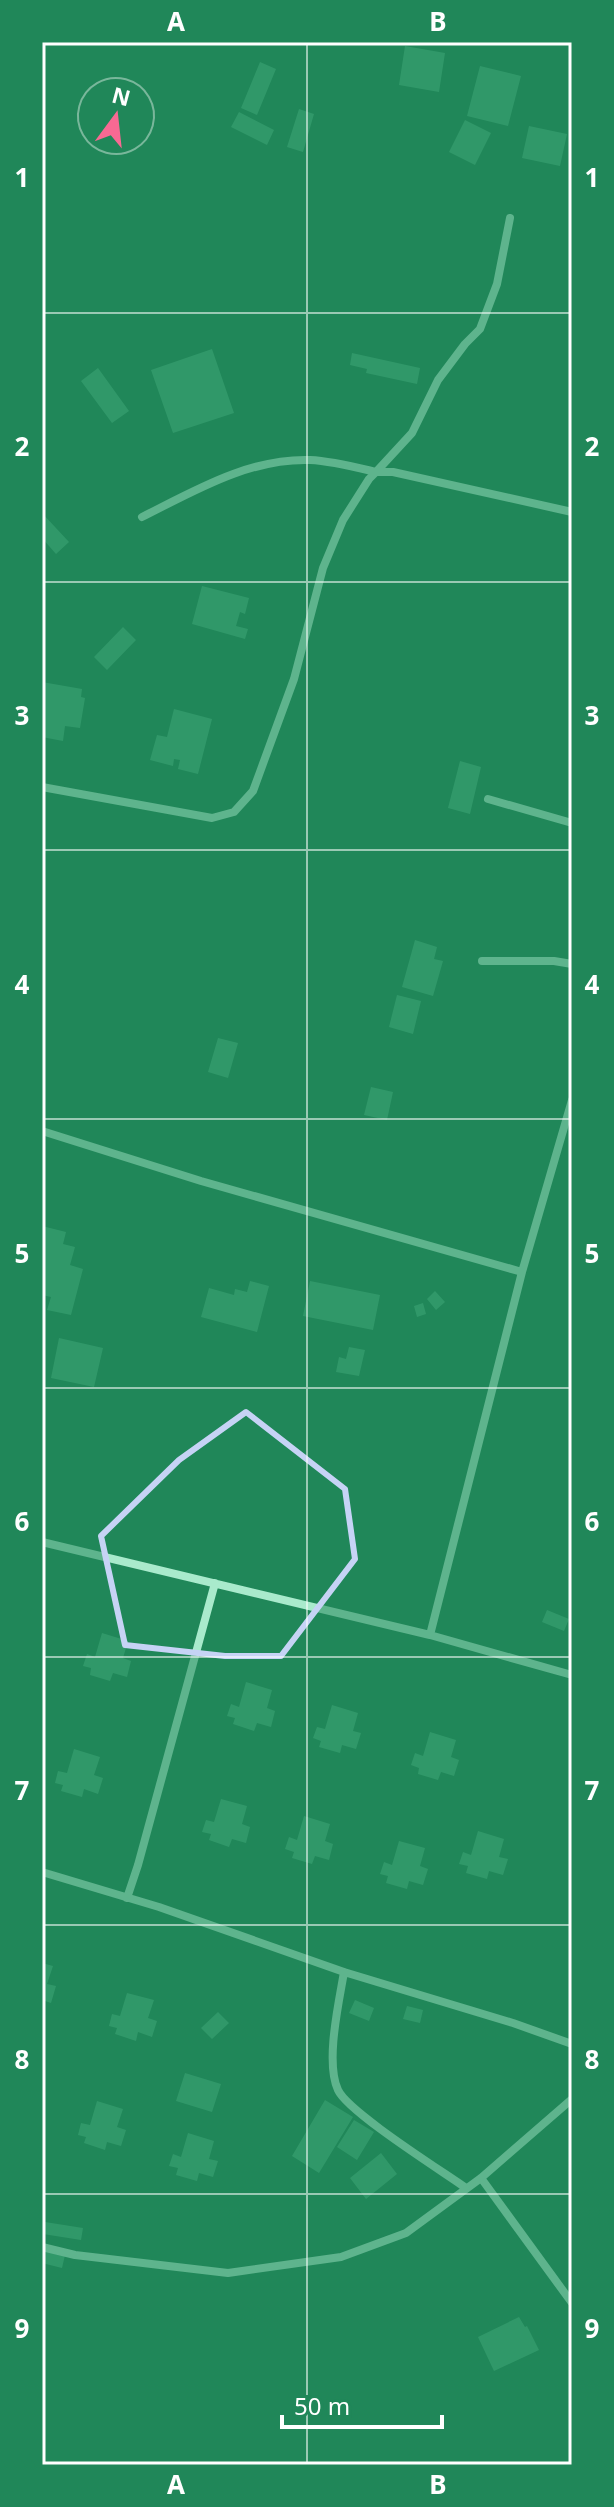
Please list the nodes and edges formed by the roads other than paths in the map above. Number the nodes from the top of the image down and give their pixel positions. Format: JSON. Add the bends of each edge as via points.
{"nodes":[{"id":1,"x":510,"y":218,"type":"dead end"},
{"id":2,"x":376,"y":472,"type":"junction"},
{"id":3,"x":572,"y":512,"type":"edge"},
{"id":4,"x":142,"y":517,"type":"dead end"},
{"id":5,"x":42,"y":787,"type":"edge"},
{"id":6,"x":488,"y":799,"type":"dead end"},
{"id":7,"x":572,"y":823,"type":"edge"},
{"id":8,"x":482,"y":961,"type":"dead end"},
{"id":9,"x":572,"y":964,"type":"edge"},
{"id":10,"x":572,"y":1100,"type":"edge"},
{"id":11,"x":42,"y":1131,"type":"edge"},
{"id":12,"x":522,"y":1272,"type":"junction"},
{"id":13,"x":42,"y":1542,"type":"edge"},
{"id":14,"x":215,"y":1583,"type":"junction"},
{"id":15,"x":430,"y":1635,"type":"junction"},
{"id":16,"x":572,"y":1675,"type":"edge"},
{"id":17,"x":42,"y":1872,"type":"edge"},
{"id":18,"x":127,"y":1898,"type":"junction"},
{"id":19,"x":344,"y":1972,"type":"junction"},
{"id":20,"x":572,"y":2044,"type":"edge"},
{"id":21,"x":572,"y":2099,"type":"edge"},
{"id":22,"x":481,"y":2178,"type":"junction"},
{"id":23,"x":466,"y":2188,"type":"junction"},
{"id":24,"x":42,"y":2247,"type":"edge"},
{"id":25,"x":572,"y":2303,"type":"edge"}],
"edges":[{"from":1,"to":2,"type":"street","via":[[497,284],[480,329],[438,380],[412,433]]},
{"from":2,"to":3,"type":"street"},
{"from":2,"to":4,"type":"street","via":[[308,460],[262,465],[219,478]]},
{"from":2,"to":5,"type":"street","via":[[343,520],[253,791],[234,812],[212,818]]},
{"from":6,"to":7,"type":"street"},
{"from":8,"to":9,"type":"street"},
{"from":10,"to":12,"type":"street"},
{"from":11,"to":12,"type":"street"},
{"from":12,"to":15,"type":"street"},
{"from":13,"to":14,"type":"street"},
{"from":14,"to":15,"type":"street"},
{"from":14,"to":18,"type":"street"},
{"from":15,"to":16,"type":"street"},
{"from":17,"to":18,"type":"street"},
{"from":18,"to":19,"type":"street"},
{"from":19,"to":20,"type":"street"},
{"from":19,"to":23,"type":"street","via":[[333,2057],[338,2091],[354,2109]]},
{"from":21,"to":22,"type":"street"},
{"from":22,"to":23,"type":"street"},
{"from":22,"to":25,"type":"street"},
{"from":23,"to":24,"type":"street","via":[[406,2233],[341,2257],[228,2273]]}]}
